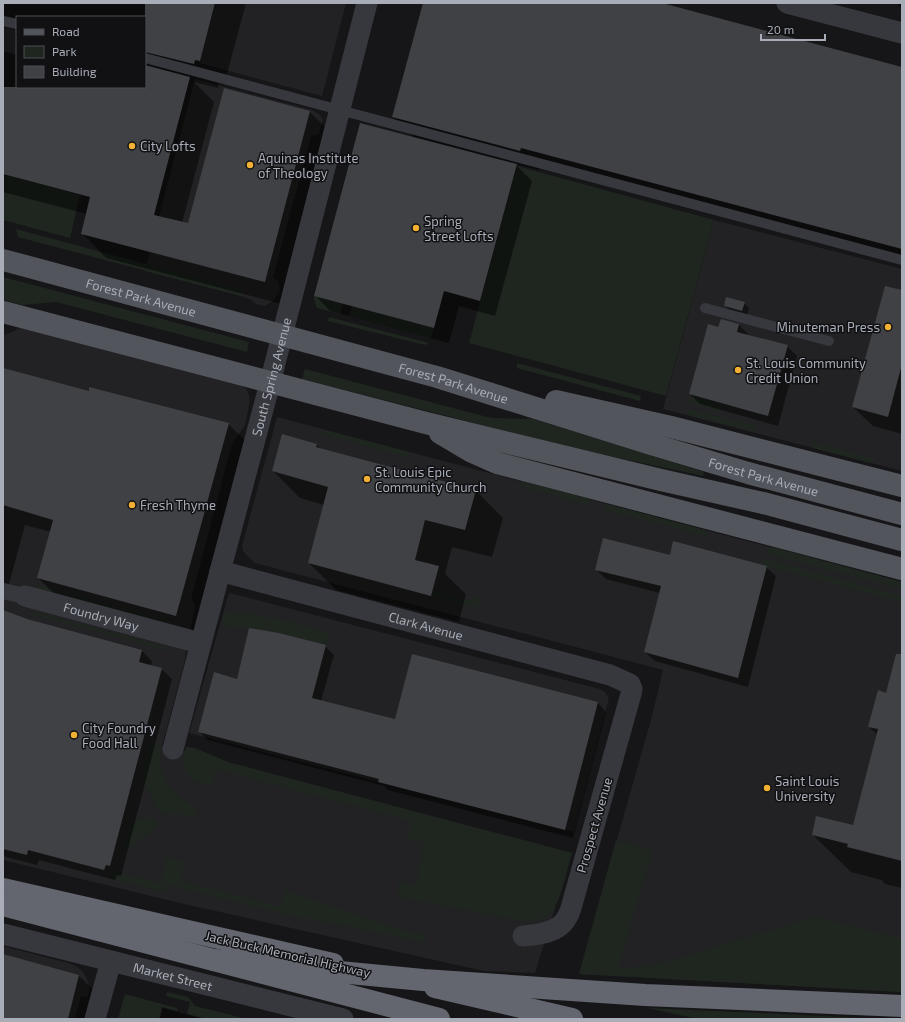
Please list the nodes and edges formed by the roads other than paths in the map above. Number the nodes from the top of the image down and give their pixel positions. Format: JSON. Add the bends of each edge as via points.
{"nodes":[{"id":1,"x":367,"y":3,"type":"edge"},
{"id":2,"x":787,"y":3,"type":"edge"},
{"id":3,"x":3,"y":21,"type":"edge"},
{"id":4,"x":16,"y":24,"type":"edge"},
{"id":5,"x":902,"y":33,"type":"edge"},
{"id":6,"x":146,"y":58,"type":"edge"},
{"id":7,"x":339,"y":110,"type":"junction"},
{"id":8,"x":3,"y":260,"type":"edge"},
{"id":9,"x":902,"y":260,"type":"edge"},
{"id":10,"x":705,"y":308,"type":"dead end"},
{"id":11,"x":3,"y":312,"type":"edge"},
{"id":12,"x":282,"y":335,"type":"junction"},
{"id":13,"x":829,"y":341,"type":"dead end"},
{"id":14,"x":437,"y":377,"type":"junction"},
{"id":15,"x":270,"y":382,"type":"junction"},
{"id":16,"x":426,"y":423,"type":"junction"},
{"id":17,"x":902,"y":486,"type":"edge"},
{"id":18,"x":902,"y":514,"type":"edge"},
{"id":19,"x":902,"y":540,"type":"edge"},
{"id":20,"x":902,"y":569,"type":"edge"},
{"id":21,"x":220,"y":571,"type":"junction"},
{"id":22,"x":3,"y":590,"type":"edge"},
{"id":23,"x":25,"y":596,"type":"joint"},
{"id":24,"x":200,"y":643,"type":"junction"},
{"id":25,"x":630,"y":684,"type":"joint"},
{"id":26,"x":173,"y":749,"type":"dead end"},
{"id":27,"x":3,"y":889,"type":"edge"},
{"id":28,"x":3,"y":905,"type":"edge"},
{"id":29,"x":3,"y":934,"type":"edge"},
{"id":30,"x":523,"y":936,"type":"dead end"},
{"id":31,"x":214,"y":960,"type":"junction"},
{"id":32,"x":110,"y":961,"type":"junction"},
{"id":33,"x":902,"y":1006,"type":"edge"},
{"id":34,"x":95,"y":1019,"type":"edge"},
{"id":35,"x":343,"y":1019,"type":"edge"},
{"id":36,"x":439,"y":1019,"type":"edge"},
{"id":37,"x":572,"y":1019,"type":"edge"}],
"edges":[{"from":1,"to":7,"type":"street","name":"South Spring Avenue"},
{"from":2,"to":5,"type":"street"},
{"from":3,"to":4,"type":"lane"},
{"from":6,"to":7,"type":"lane"},
{"from":7,"to":9,"type":"lane"},
{"from":7,"to":12,"type":"street","name":"South Spring Avenue"},
{"from":8,"to":12,"type":"main road","name":"Forest Park Avenue"},
{"from":10,"to":13,"type":"lane"},
{"from":11,"to":15,"type":"main road","name":"Forest Park Avenue"},
{"from":12,"to":14,"type":"main road","name":"Forest Park Avenue"},
{"from":12,"to":15,"type":"street","name":"South Spring Avenue"},
{"from":14,"to":17,"type":"main road","via":[[671,427]]},
{"from":14,"to":18,"type":"main road","name":"Forest Park Avenue","via":[[748,473]]},
{"from":15,"to":16,"type":"main road","name":"Forest Park Avenue"},
{"from":15,"to":21,"type":"street","name":"South Spring Avenue"},
{"from":16,"to":19,"type":"main road","name":"Forest Park Avenue","via":[[653,479],[763,503]]},
{"from":16,"to":20,"type":"main road","via":[[447,438],[497,464]]},
{"from":21,"to":24,"type":"street","name":"South Spring Avenue"},
{"from":21,"to":25,"type":"street","name":"Clark Avenue","via":[[610,675]]},
{"from":22,"to":23,"type":"street","name":"Foundry Way"},
{"from":23,"to":24,"type":"street","name":"Foundry Way"},
{"from":24,"to":26,"type":"street","name":"South Spring Avenue"},
{"from":25,"to":30,"type":"street","name":"Prospect Avenue","via":[[631,694],[571,908],[565,921],[555,928],[540,935]]},
{"from":27,"to":37,"type":"highway","name":"Jack Buck Memorial Highway"},
{"from":28,"to":31,"type":"highway","name":"Jack Buck Memorial Highway"},
{"from":29,"to":32,"type":"street","name":"Market Street"},
{"from":31,"to":33,"type":"highway","bridge":true,"via":[[423,980],[645,995]]},
{"from":31,"to":36,"type":"highway","name":"Jack Buck Memorial Highway","bridge":true},
{"from":32,"to":34,"type":"street"},
{"from":32,"to":35,"type":"street","name":"Market Street"}]}
